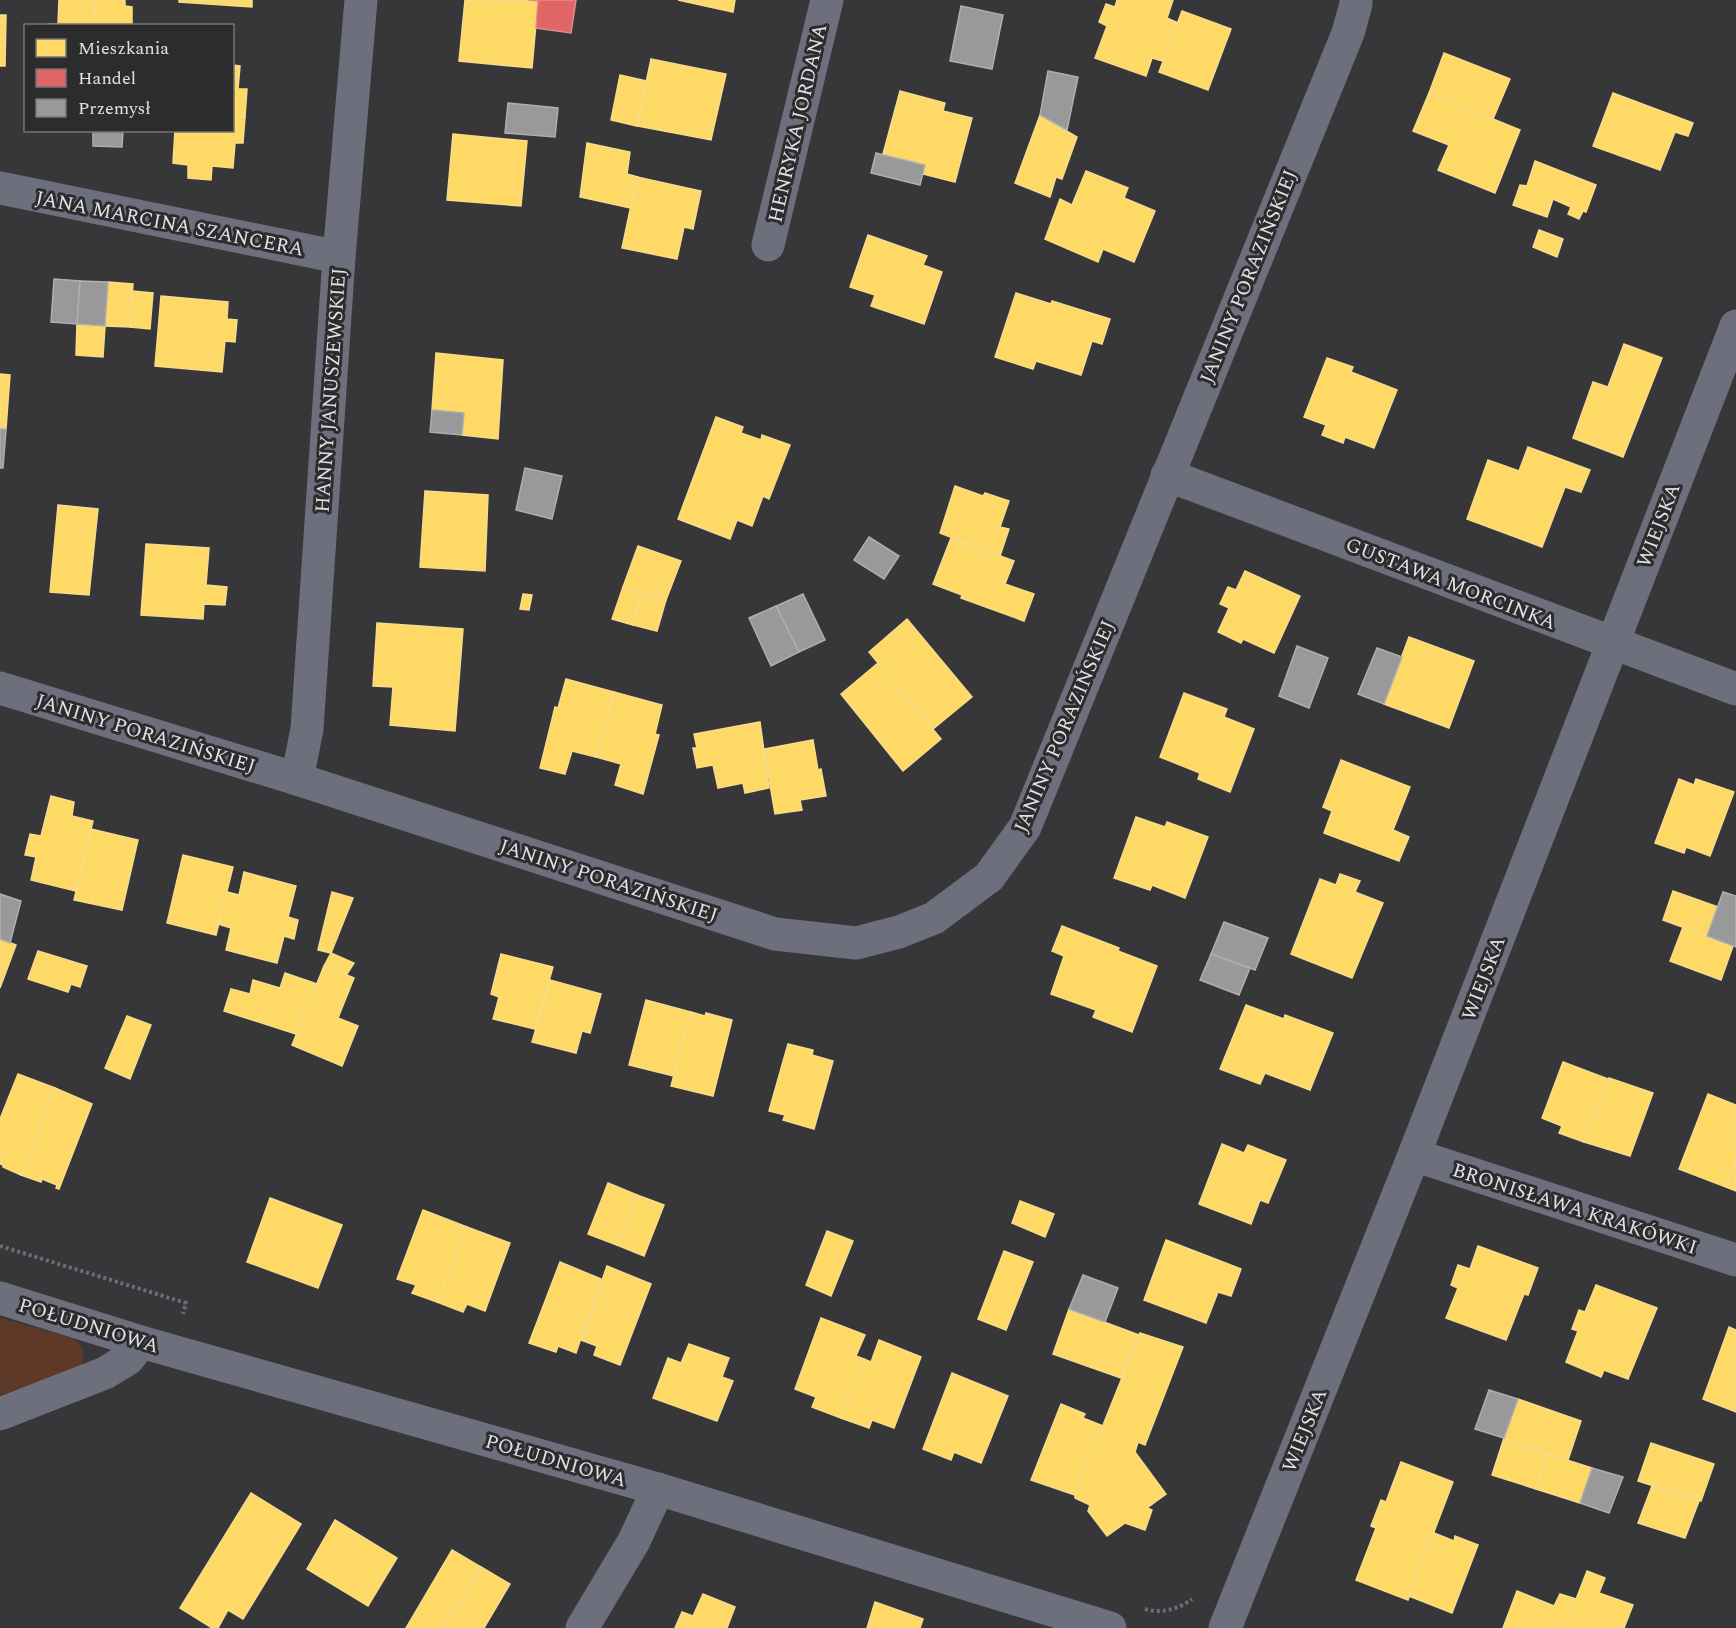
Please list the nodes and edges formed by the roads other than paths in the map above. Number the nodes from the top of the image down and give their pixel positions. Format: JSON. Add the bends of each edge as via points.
{"nodes":[{"id":1,"x":361,"y":0,"type":"edge"},
{"id":2,"x":826,"y":0,"type":"edge"},
{"id":3,"x":1356,"y":0,"type":"edge"},
{"id":4,"x":0,"y":188,"type":"edge"},
{"id":5,"x":768,"y":245,"type":"dead end"},
{"id":6,"x":339,"y":257,"type":"junction"},
{"id":7,"x":1736,"y":326,"type":"edge"},
{"id":8,"x":1167,"y":475,"type":"junction"},
{"id":9,"x":1612,"y":644,"type":"junction"},
{"id":10,"x":0,"y":688,"type":"edge"},
{"id":11,"x":1736,"y":689,"type":"edge"},
{"id":12,"x":297,"y":779,"type":"junction"},
{"id":13,"x":1414,"y":1155,"type":"junction"},
{"id":14,"x":1736,"y":1260,"type":"edge"},
{"id":15,"x":0,"y":1298,"type":"edge"},
{"id":16,"x":141,"y":1342,"type":"junction"},
{"id":17,"x":0,"y":1414,"type":"edge"},
{"id":18,"x":658,"y":1489,"type":"junction"},
{"id":19,"x":582,"y":1628,"type":"edge"},
{"id":20,"x":1110,"y":1628,"type":"edge"},
{"id":21,"x":1225,"y":1628,"type":"edge"}],
"edges":[{"from":1,"to":6,"type":"street","name":"HANNY JANUSZEWSKIEJ"},
{"from":2,"to":5,"type":"street","name":"HENRYKA JORDANA"},
{"from":3,"to":8,"type":"street","name":"JANINY PORAZIŃSKIEJ","via":[[1348,33]]},
{"from":4,"to":6,"type":"street","name":"JANA MARCINA SZANCERA"},
{"from":6,"to":12,"type":"street","name":"HANNY JANUSZEWSKIEJ","via":[[307,729]]},
{"from":7,"to":9,"type":"street","name":"WIEJSKA"},
{"from":8,"to":9,"type":"street","name":"GUSTAWA MORCINKA"},
{"from":8,"to":12,"type":"street","name":"JANINY PORAZIŃSKIEJ","via":[[1025,827],[989,877],[934,918],[899,932],[856,943],[775,934]]},
{"from":9,"to":11,"type":"street","name":"GUSTAWA MORCINKA"},
{"from":9,"to":13,"type":"street","name":"WIEJSKA"},
{"from":10,"to":12,"type":"street","name":"JANINY PORAZIŃSKIEJ"},
{"from":13,"to":14,"type":"street","name":"BRONISŁAWA KRAKÓWKI"},
{"from":13,"to":21,"type":"street","name":"WIEJSKA"},
{"from":15,"to":16,"type":"street","name":"POŁUDNIOWA"},
{"from":16,"to":17,"type":"street","via":[[128,1359],[105,1373]]},
{"from":16,"to":18,"type":"street","name":"POŁUDNIOWA"},
{"from":18,"to":19,"type":"street","via":[[634,1541]]},
{"from":18,"to":20,"type":"street","name":"POŁUDNIOWA"}]}
